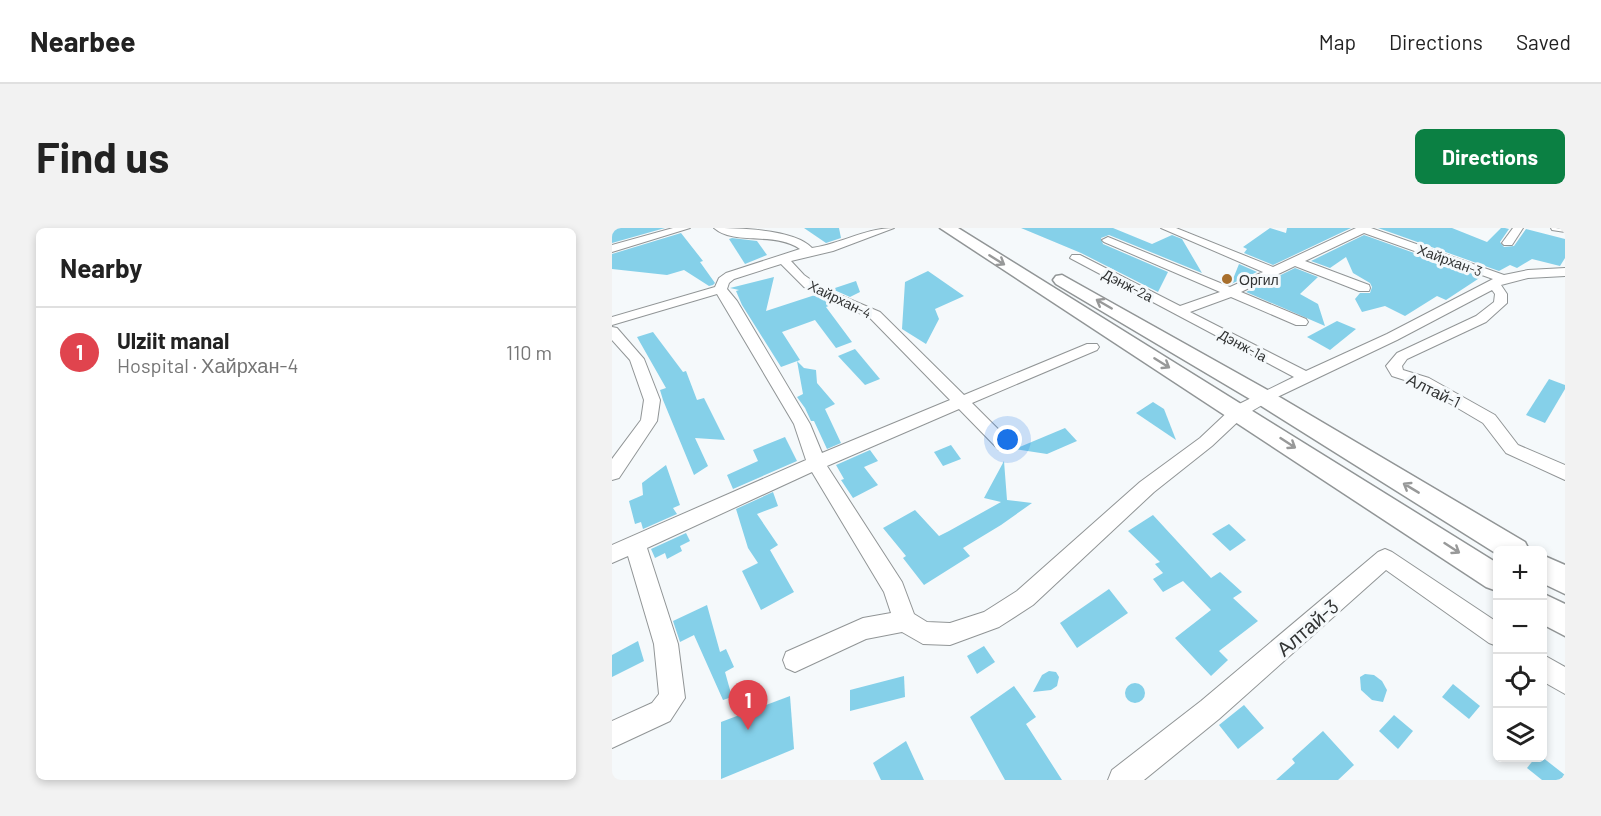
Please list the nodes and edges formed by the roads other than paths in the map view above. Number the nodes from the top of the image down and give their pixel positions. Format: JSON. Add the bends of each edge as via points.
{"nodes":[{"id":1,"x":684,"y":228,"type":"edge"},
{"id":2,"x":719,"y":228,"type":"edge"},
{"id":3,"x":948,"y":228,"type":"edge"},
{"id":4,"x":977,"y":228,"type":"edge"},
{"id":5,"x":1166,"y":228,"type":"edge"},
{"id":6,"x":1518,"y":228,"type":"edge"},
{"id":7,"x":1556,"y":228,"type":"edge"},
{"id":8,"x":885,"y":229,"type":"edge"},
{"id":9,"x":1364,"y":229,"type":"edge"},
{"id":10,"x":1565,"y":230,"type":"edge"},
{"id":11,"x":1108,"y":240,"type":"dead end"},
{"id":12,"x":1508,"y":243,"type":"dead end"},
{"id":13,"x":612,"y":249,"type":"edge"},
{"id":14,"x":803,"y":253,"type":"junction"},
{"id":15,"x":1076,"y":258,"type":"dead end"},
{"id":16,"x":784,"y":260,"type":"junction"},
{"id":17,"x":1296,"y":262,"type":"junction"},
{"id":18,"x":1271,"y":271,"type":"junction"},
{"id":19,"x":1565,"y":272,"type":"edge"},
{"id":20,"x":1498,"y":282,"type":"junction"},
{"id":21,"x":1364,"y":288,"type":"dead end"},
{"id":22,"x":720,"y":289,"type":"junction"},
{"id":23,"x":1228,"y":293,"type":"junction"},
{"id":24,"x":1180,"y":311,"type":"junction"},
{"id":25,"x":612,"y":321,"type":"edge"},
{"id":26,"x":1301,"y":322,"type":"dead end"},
{"id":27,"x":614,"y":337,"type":"edge"},
{"id":28,"x":1092,"y":347,"type":"dead end"},
{"id":29,"x":1306,"y":377,"type":"junction"},
{"id":30,"x":1263,"y":397,"type":"junction"},
{"id":31,"x":964,"y":402,"type":"junction"},
{"id":32,"x":1239,"y":411,"type":"junction"},
{"id":33,"x":1005,"y":446,"type":"dead end"},
{"id":34,"x":816,"y":463,"type":"junction"},
{"id":35,"x":612,"y":473,"type":"edge"},
{"id":36,"x":1565,"y":473,"type":"edge"},
{"id":37,"x":635,"y":544,"type":"junction"},
{"id":38,"x":1508,"y":546,"type":"edge"},
{"id":39,"x":612,"y":554,"type":"edge"},
{"id":40,"x":1547,"y":570,"type":"edge"},
{"id":41,"x":1493,"y":575,"type":"edge"},
{"id":42,"x":1565,"y":581,"type":"edge"},
{"id":43,"x":1547,"y":610,"type":"edge"},
{"id":44,"x":905,"y":621,"type":"junction"},
{"id":45,"x":1565,"y":621,"type":"edge"},
{"id":46,"x":1493,"y":632,"type":"edge"},
{"id":47,"x":795,"y":660,"type":"dead end"},
{"id":48,"x":1547,"y":669,"type":"edge"},
{"id":49,"x":1565,"y":682,"type":"edge"},
{"id":50,"x":612,"y":735,"type":"edge"},
{"id":51,"x":1122,"y":780,"type":"edge"}],
"edges":[{"from":1,"to":13,"type":"street"},
{"from":2,"to":14,"type":"street","via":[[740,234],[787,237],[806,248]]},
{"from":3,"to":32,"type":"main road","one_way":true},
{"from":30,"to":4,"type":"main road","one_way":true},
{"from":5,"to":18,"type":"street"},
{"from":6,"to":12,"type":"street"},
{"from":7,"to":10,"type":"street"},
{"from":8,"to":14,"type":"street","via":[[829,249]]},
{"from":9,"to":17,"type":"street","name":"Хайрхан-3"},
{"from":9,"to":20,"type":"street","name":"Хайрхан-3"},
{"from":11,"to":23,"type":"street"},
{"from":14,"to":16,"type":"street"},
{"from":15,"to":24,"type":"street","name":"Дэнж-2а"},
{"from":16,"to":22,"type":"street","via":[[730,276]]},
{"from":16,"to":31,"type":"street","name":"Хайрхан-4","via":[[801,279],[875,315]]},
{"from":17,"to":18,"type":"street","name":"Хайрхан-3"},
{"from":17,"to":21,"type":"street"},
{"from":18,"to":23,"type":"street","name":"Хайрхан-3"},
{"from":19,"to":20,"type":"street","via":[[1528,274]]},
{"from":20,"to":29,"type":"street"},
{"from":20,"to":36,"type":"street","name":"Алтай-1","via":[[1500,303],[1494,309],[1402,356],[1394,366],[1397,373],[1423,381],[1489,419],[1512,449]]},
{"from":22,"to":25,"type":"street"},
{"from":22,"to":34,"type":"street","via":[[802,424]]},
{"from":23,"to":24,"type":"street","name":"Хайрхан-3"},
{"from":23,"to":26,"type":"street"},
{"from":24,"to":29,"type":"street","name":"Дэнж-1а"},
{"from":27,"to":35,"type":"street","via":[[637,359],[652,400],[649,421]]},
{"from":28,"to":31,"type":"street"},
{"from":29,"to":30,"type":"street"},
{"from":30,"to":32,"type":"street"},
{"from":38,"to":30,"type":"main road","one_way":true},
{"from":31,"to":33,"type":"street","name":"Хайрхан-4"},
{"from":31,"to":34,"type":"street"},
{"from":32,"to":41,"type":"main road","one_way":true},
{"from":32,"to":44,"type":"street","via":[[1025,597],[991,620],[950,634],[922,633]]},
{"from":34,"to":37,"type":"street"},
{"from":34,"to":44,"type":"street","via":[[894,589]]},
{"from":37,"to":39,"type":"street"},
{"from":37,"to":50,"type":"street","via":[[666,644],[672,698],[661,712]]},
{"from":40,"to":42,"type":"main road"},
{"from":43,"to":45,"type":"main road"},
{"from":44,"to":47,"type":"street","via":[[863,630]]},
{"from":46,"to":51,"type":"street","name":"Алтай-3","via":[[1385,558],[1210,710]]},
{"from":48,"to":49,"type":"street"}]}
